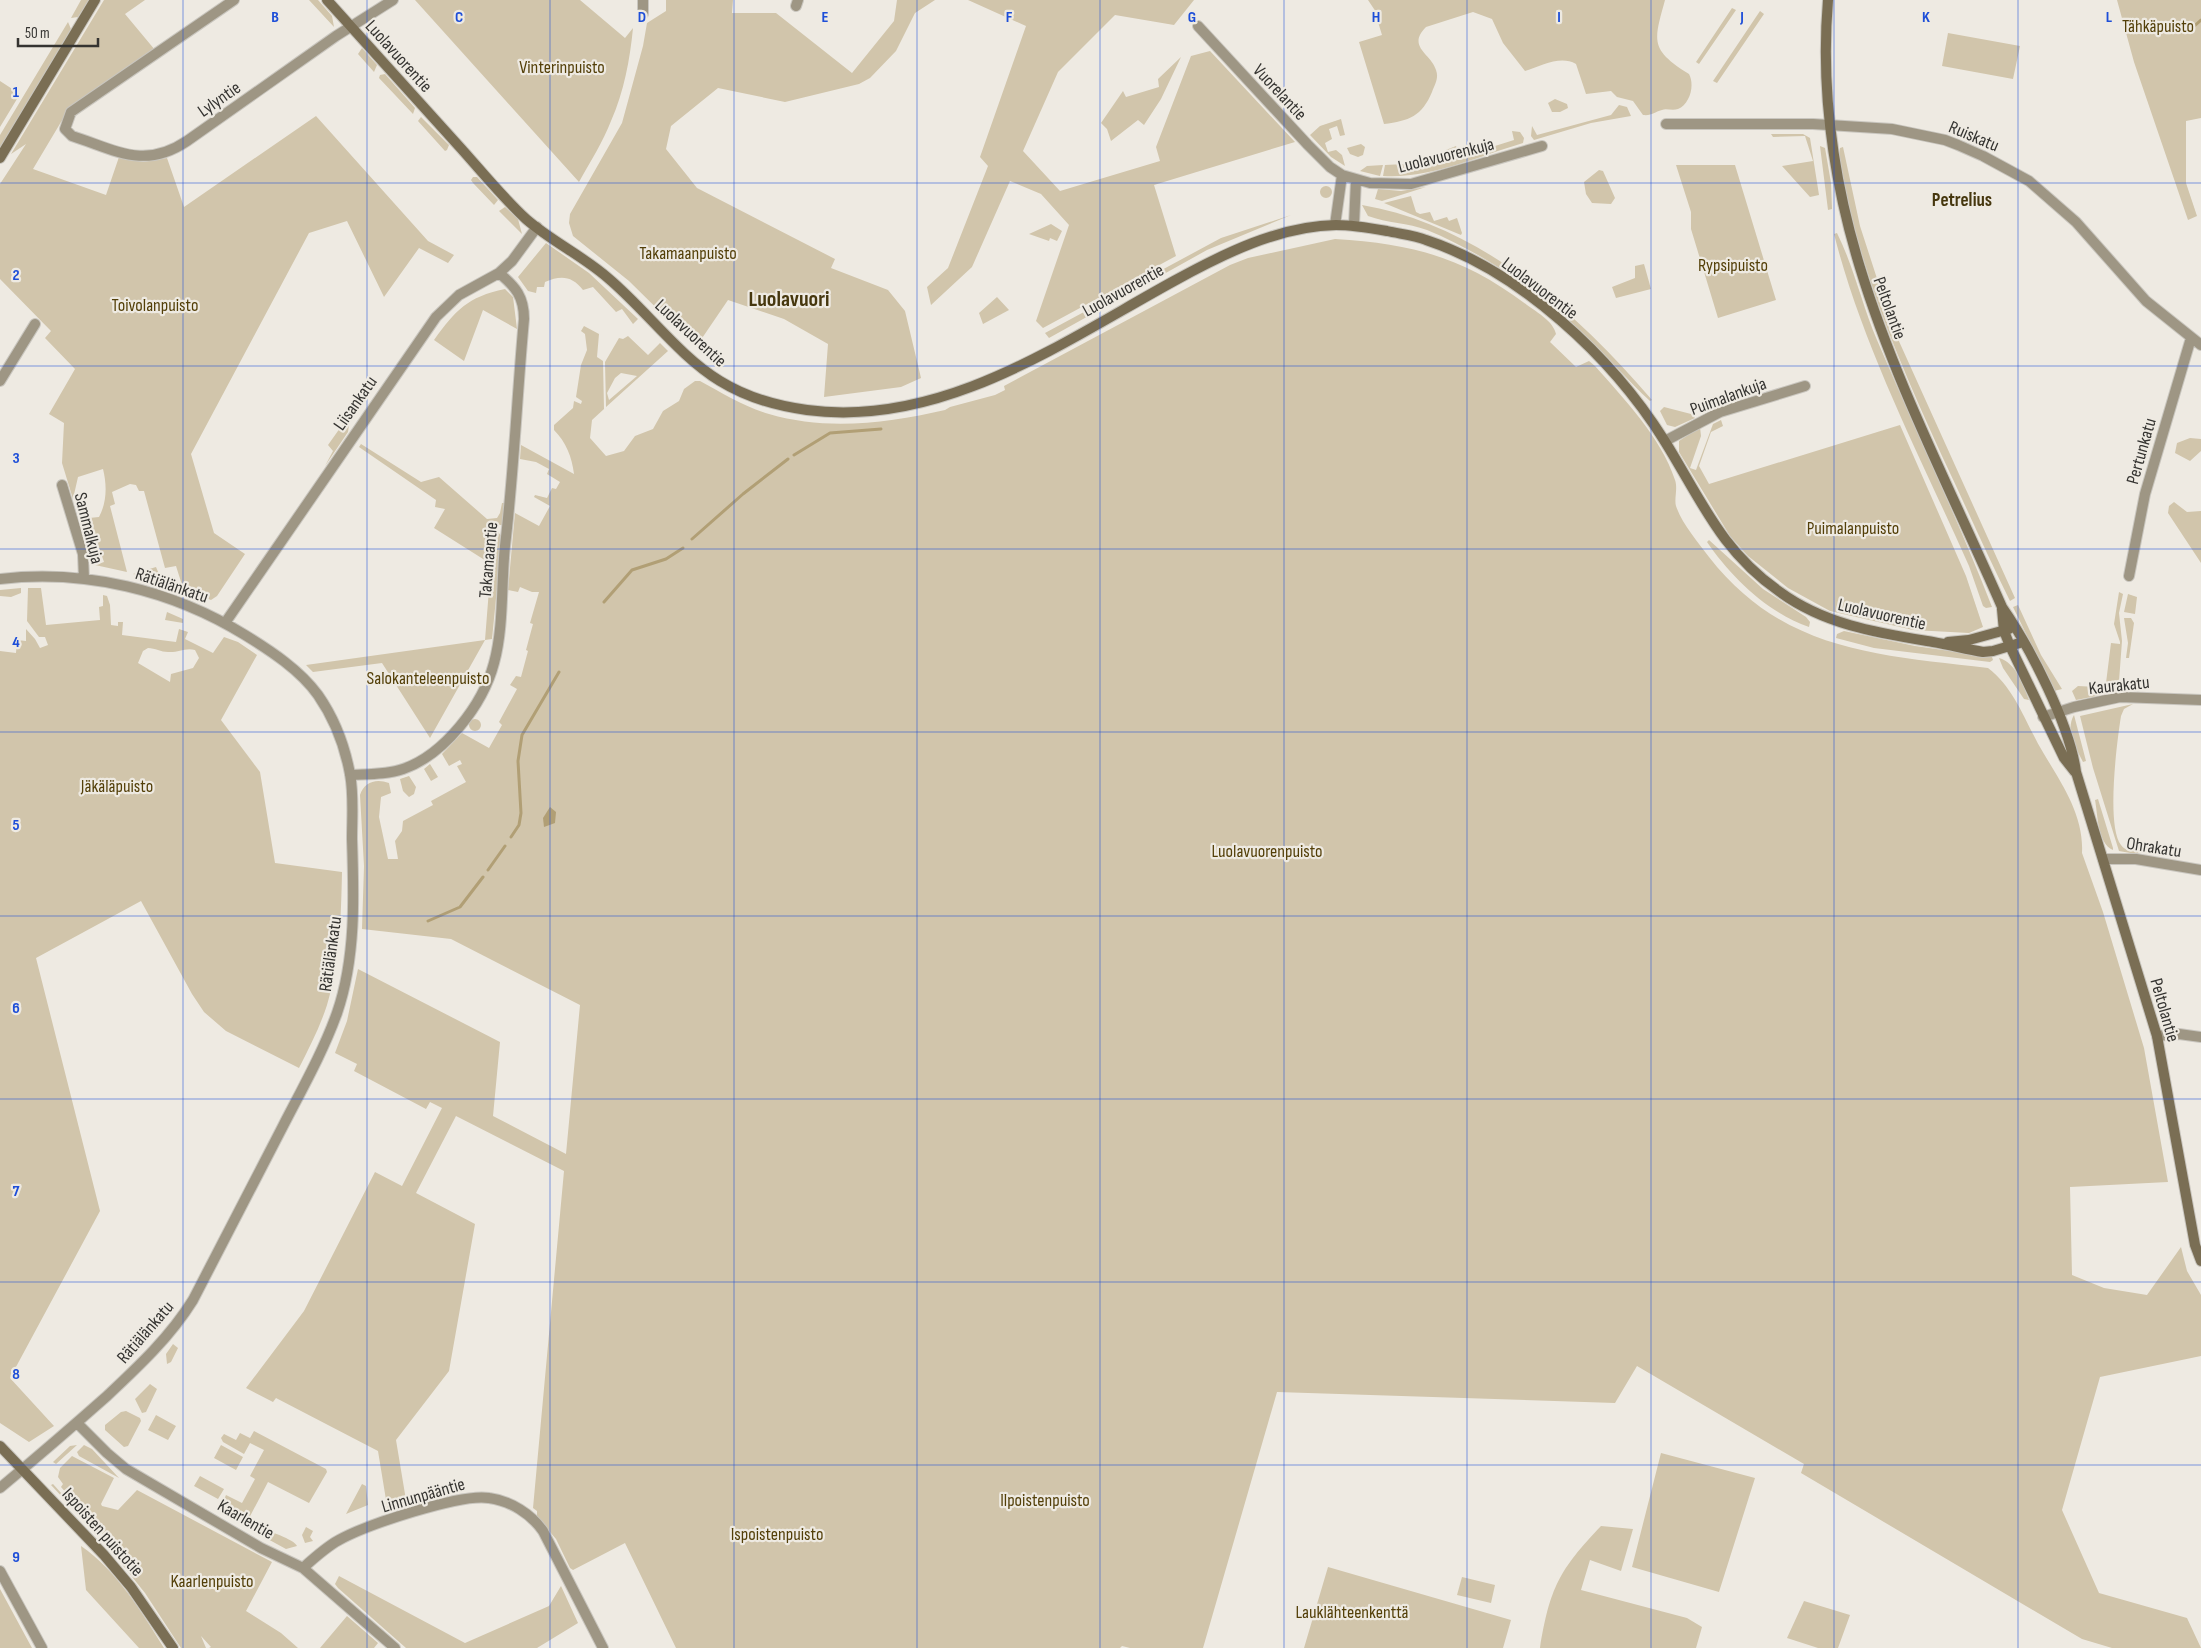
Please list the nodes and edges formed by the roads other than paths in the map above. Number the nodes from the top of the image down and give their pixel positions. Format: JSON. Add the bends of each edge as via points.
{"nodes":[{"id":1,"x":95,"y":0,"type":"edge"},
{"id":2,"x":234,"y":0,"type":"edge"},
{"id":3,"x":327,"y":0,"type":"edge"},
{"id":4,"x":394,"y":0,"type":"edge"},
{"id":5,"x":643,"y":0,"type":"edge"},
{"id":6,"x":1828,"y":0,"type":"edge"},
{"id":7,"x":643,"y":14,"type":"dead end"},
{"id":8,"x":1198,"y":26,"type":"dead end"},
{"id":9,"x":351,"y":27,"type":"junction"},
{"id":10,"x":1666,"y":124,"type":"dead end"},
{"id":11,"x":1829,"y":126,"type":"junction"},
{"id":12,"x":1542,"y":146,"type":"dead end"},
{"id":13,"x":0,"y":158,"type":"edge"},
{"id":14,"x":1342,"y":175,"type":"junction"},
{"id":15,"x":1356,"y":180,"type":"junction"},
{"id":16,"x":1335,"y":225,"type":"junction"},
{"id":17,"x":1354,"y":225,"type":"junction"},
{"id":18,"x":537,"y":227,"type":"junction"},
{"id":19,"x":500,"y":273,"type":"junction"},
{"id":20,"x":35,"y":324,"type":"dead end"},
{"id":21,"x":2191,"y":338,"type":"junction"},
{"id":22,"x":2201,"y":344,"type":"edge"},
{"id":23,"x":0,"y":381,"type":"edge"},
{"id":24,"x":1805,"y":386,"type":"dead end"},
{"id":25,"x":1665,"y":441,"type":"junction"},
{"id":26,"x":62,"y":485,"type":"dead end"},
{"id":27,"x":2129,"y":576,"type":"dead end"},
{"id":28,"x":0,"y":579,"type":"edge"},
{"id":29,"x":84,"y":579,"type":"junction"},
{"id":30,"x":2002,"y":608,"type":"junction"},
{"id":31,"x":225,"y":623,"type":"junction"},
{"id":32,"x":2016,"y":627,"type":"junction"},
{"id":33,"x":2004,"y":631,"type":"junction"},
{"id":34,"x":2023,"y":642,"type":"junction"},
{"id":35,"x":1937,"y":643,"type":"junction"},
{"id":36,"x":2010,"y":646,"type":"junction"},
{"id":37,"x":2201,"y":700,"type":"edge"},
{"id":38,"x":2058,"y":712,"type":"junction"},
{"id":39,"x":2043,"y":717,"type":"junction"},
{"id":40,"x":2076,"y":772,"type":"junction"},
{"id":41,"x":350,"y":774,"type":"junction"},
{"id":42,"x":2103,"y":858,"type":"junction"},
{"id":43,"x":2201,"y":870,"type":"edge"},
{"id":44,"x":2157,"y":1036,"type":"junction"},
{"id":45,"x":2201,"y":1037,"type":"edge"},
{"id":46,"x":2201,"y":1261,"type":"edge"},
{"id":47,"x":77,"y":1423,"type":"junction"},
{"id":48,"x":0,"y":1446,"type":"edge"},
{"id":49,"x":22,"y":1469,"type":"junction"},
{"id":50,"x":0,"y":1488,"type":"edge"},
{"id":51,"x":303,"y":1568,"type":"junction"},
{"id":52,"x":0,"y":1571,"type":"edge"},
{"id":53,"x":42,"y":1648,"type":"edge"},
{"id":54,"x":172,"y":1648,"type":"edge"},
{"id":55,"x":395,"y":1648,"type":"edge"},
{"id":56,"x":603,"y":1648,"type":"edge"}],
"edges":[{"from":1,"to":13,"type":"street"},
{"from":2,"to":9,"type":"street","name":"Lylyntie","via":[[71,112],[65,129],[72,136],[132,156],[158,156],[187,141]]},
{"from":3,"to":9,"type":"street","name":"Luolavuorentie"},
{"from":4,"to":9,"type":"street","name":"Lylyntie"},
{"from":5,"to":7,"type":"street"},
{"from":6,"to":11,"type":"street","name":"Peltolantie","via":[[1825,60]]},
{"from":8,"to":14,"type":"street","name":"Vuorelantie","via":[[1330,167]]},
{"from":9,"to":18,"type":"street","name":"Luolavuorentie","via":[[524,217]]},
{"from":10,"to":11,"type":"street","name":"Ruiskatu"},
{"from":11,"to":21,"type":"street","name":"Ruiskatu","via":[[1892,129],[1945,140],[2005,167],[2028,181],[2076,222],[2146,301]]},
{"from":11,"to":30,"type":"street","name":"Peltolantie","via":[[1845,221],[1879,329]]},
{"from":12,"to":15,"type":"street","name":"Luolavuorenkuja","via":[[1418,182],[1384,184]]},
{"from":14,"to":15,"type":"street","name":"Vuorelantie"},
{"from":14,"to":16,"type":"street"},
{"from":15,"to":17,"type":"street"},
{"from":16,"to":17,"type":"street","name":"Luolavuorentie"},
{"from":16,"to":18,"type":"street","name":"Luolavuorentie","via":[[1273,237],[1222,256],[995,378],[947,397],[904,407],[841,413],[768,402],[718,380],[592,264]]},
{"from":17,"to":25,"type":"street","name":"Luolavuorentie","via":[[1422,238],[1473,261],[1522,291],[1602,360],[1642,407]]},
{"from":18,"to":19,"type":"street","name":"Liisankatu"},
{"from":19,"to":31,"type":"street","name":"Liisankatu","via":[[459,295],[436,317]]},
{"from":19,"to":41,"type":"street","name":"Takamaantie","via":[[518,291],[524,305],[524,319],[494,663],[471,710],[428,756],[402,770]]},
{"from":20,"to":23,"type":"street"},
{"from":21,"to":22,"type":"street","name":"Ruiskatu"},
{"from":21,"to":27,"type":"street","name":"Pertunkatu","via":[[2145,494]]},
{"from":24,"to":25,"type":"street","name":"Puimalankuja","via":[[1720,412]]},
{"from":25,"to":35,"type":"street","name":"Luolavuorentie","via":[[1718,532],[1747,566],[1780,592],[1830,619],[1883,635]]},
{"from":26,"to":29,"type":"street","name":"Sammalkuja","via":[[83,554]]},
{"from":28,"to":29,"type":"street","name":"Rätiälänkatu"},
{"from":29,"to":31,"type":"street","name":"Rätiälänkatu","via":[[153,593]]},
{"from":30,"to":32,"type":"street","name":"Peltolantie"},
{"from":30,"to":33,"type":"street","name":"Peltolantie"},
{"from":31,"to":41,"type":"street","name":"Rätiälänkatu","via":[[280,659],[319,696],[338,732]]},
{"from":32,"to":33,"type":"street","name":"Luolavuorentie"},
{"from":32,"to":34,"type":"street","name":"Peltolantie"},
{"from":33,"to":35,"type":"street","name":"Luolavuorentie","via":[[1970,640]]},
{"from":33,"to":36,"type":"street","name":"Peltolantie"},
{"from":34,"to":36,"type":"street","name":"Luolavuorentie"},
{"from":34,"to":38,"type":"street","name":"Peltolantie"},
{"from":35,"to":36,"type":"street","name":"Luolavuorentie","via":[[1983,652]]},
{"from":36,"to":39,"type":"street","name":"Peltolantie"},
{"from":37,"to":38,"type":"street","name":"Kaurakatu","via":[[2120,697]]},
{"from":38,"to":39,"type":"street","name":"Kaurakatu"},
{"from":38,"to":40,"type":"street","name":"Peltolantie"},
{"from":39,"to":40,"type":"street","name":"Peltolantie","via":[[2064,758]]},
{"from":40,"to":42,"type":"street","name":"Peltolantie"},
{"from":41,"to":47,"type":"street","name":"Rätiälänkatu","via":[[352,932],[343,991],[327,1037],[178,1325]]},
{"from":42,"to":43,"type":"street","name":"Ohrakatu","via":[[2136,859]]},
{"from":42,"to":44,"type":"street","name":"Peltolantie"},
{"from":44,"to":45,"type":"street"},
{"from":44,"to":46,"type":"street","name":"Peltolantie","via":[[2195,1245]]},
{"from":47,"to":49,"type":"street","name":"Rätiälänkatu"},
{"from":47,"to":51,"type":"street","name":"Kaarlentie","via":[[126,1468],[261,1548]]},
{"from":48,"to":49,"type":"street","name":"Ispoisten puistotie"},
{"from":49,"to":50,"type":"street","name":"Rätiälänkatu"},
{"from":49,"to":54,"type":"street","name":"Ispoisten puistotie","via":[[121,1574]]},
{"from":51,"to":55,"type":"street","name":"Kaarlentie"},
{"from":51,"to":56,"type":"street","name":"Linnunpääntie","via":[[325,1548],[349,1535],[456,1500],[490,1498],[516,1508],[544,1531]]},
{"from":52,"to":53,"type":"street"}]}
